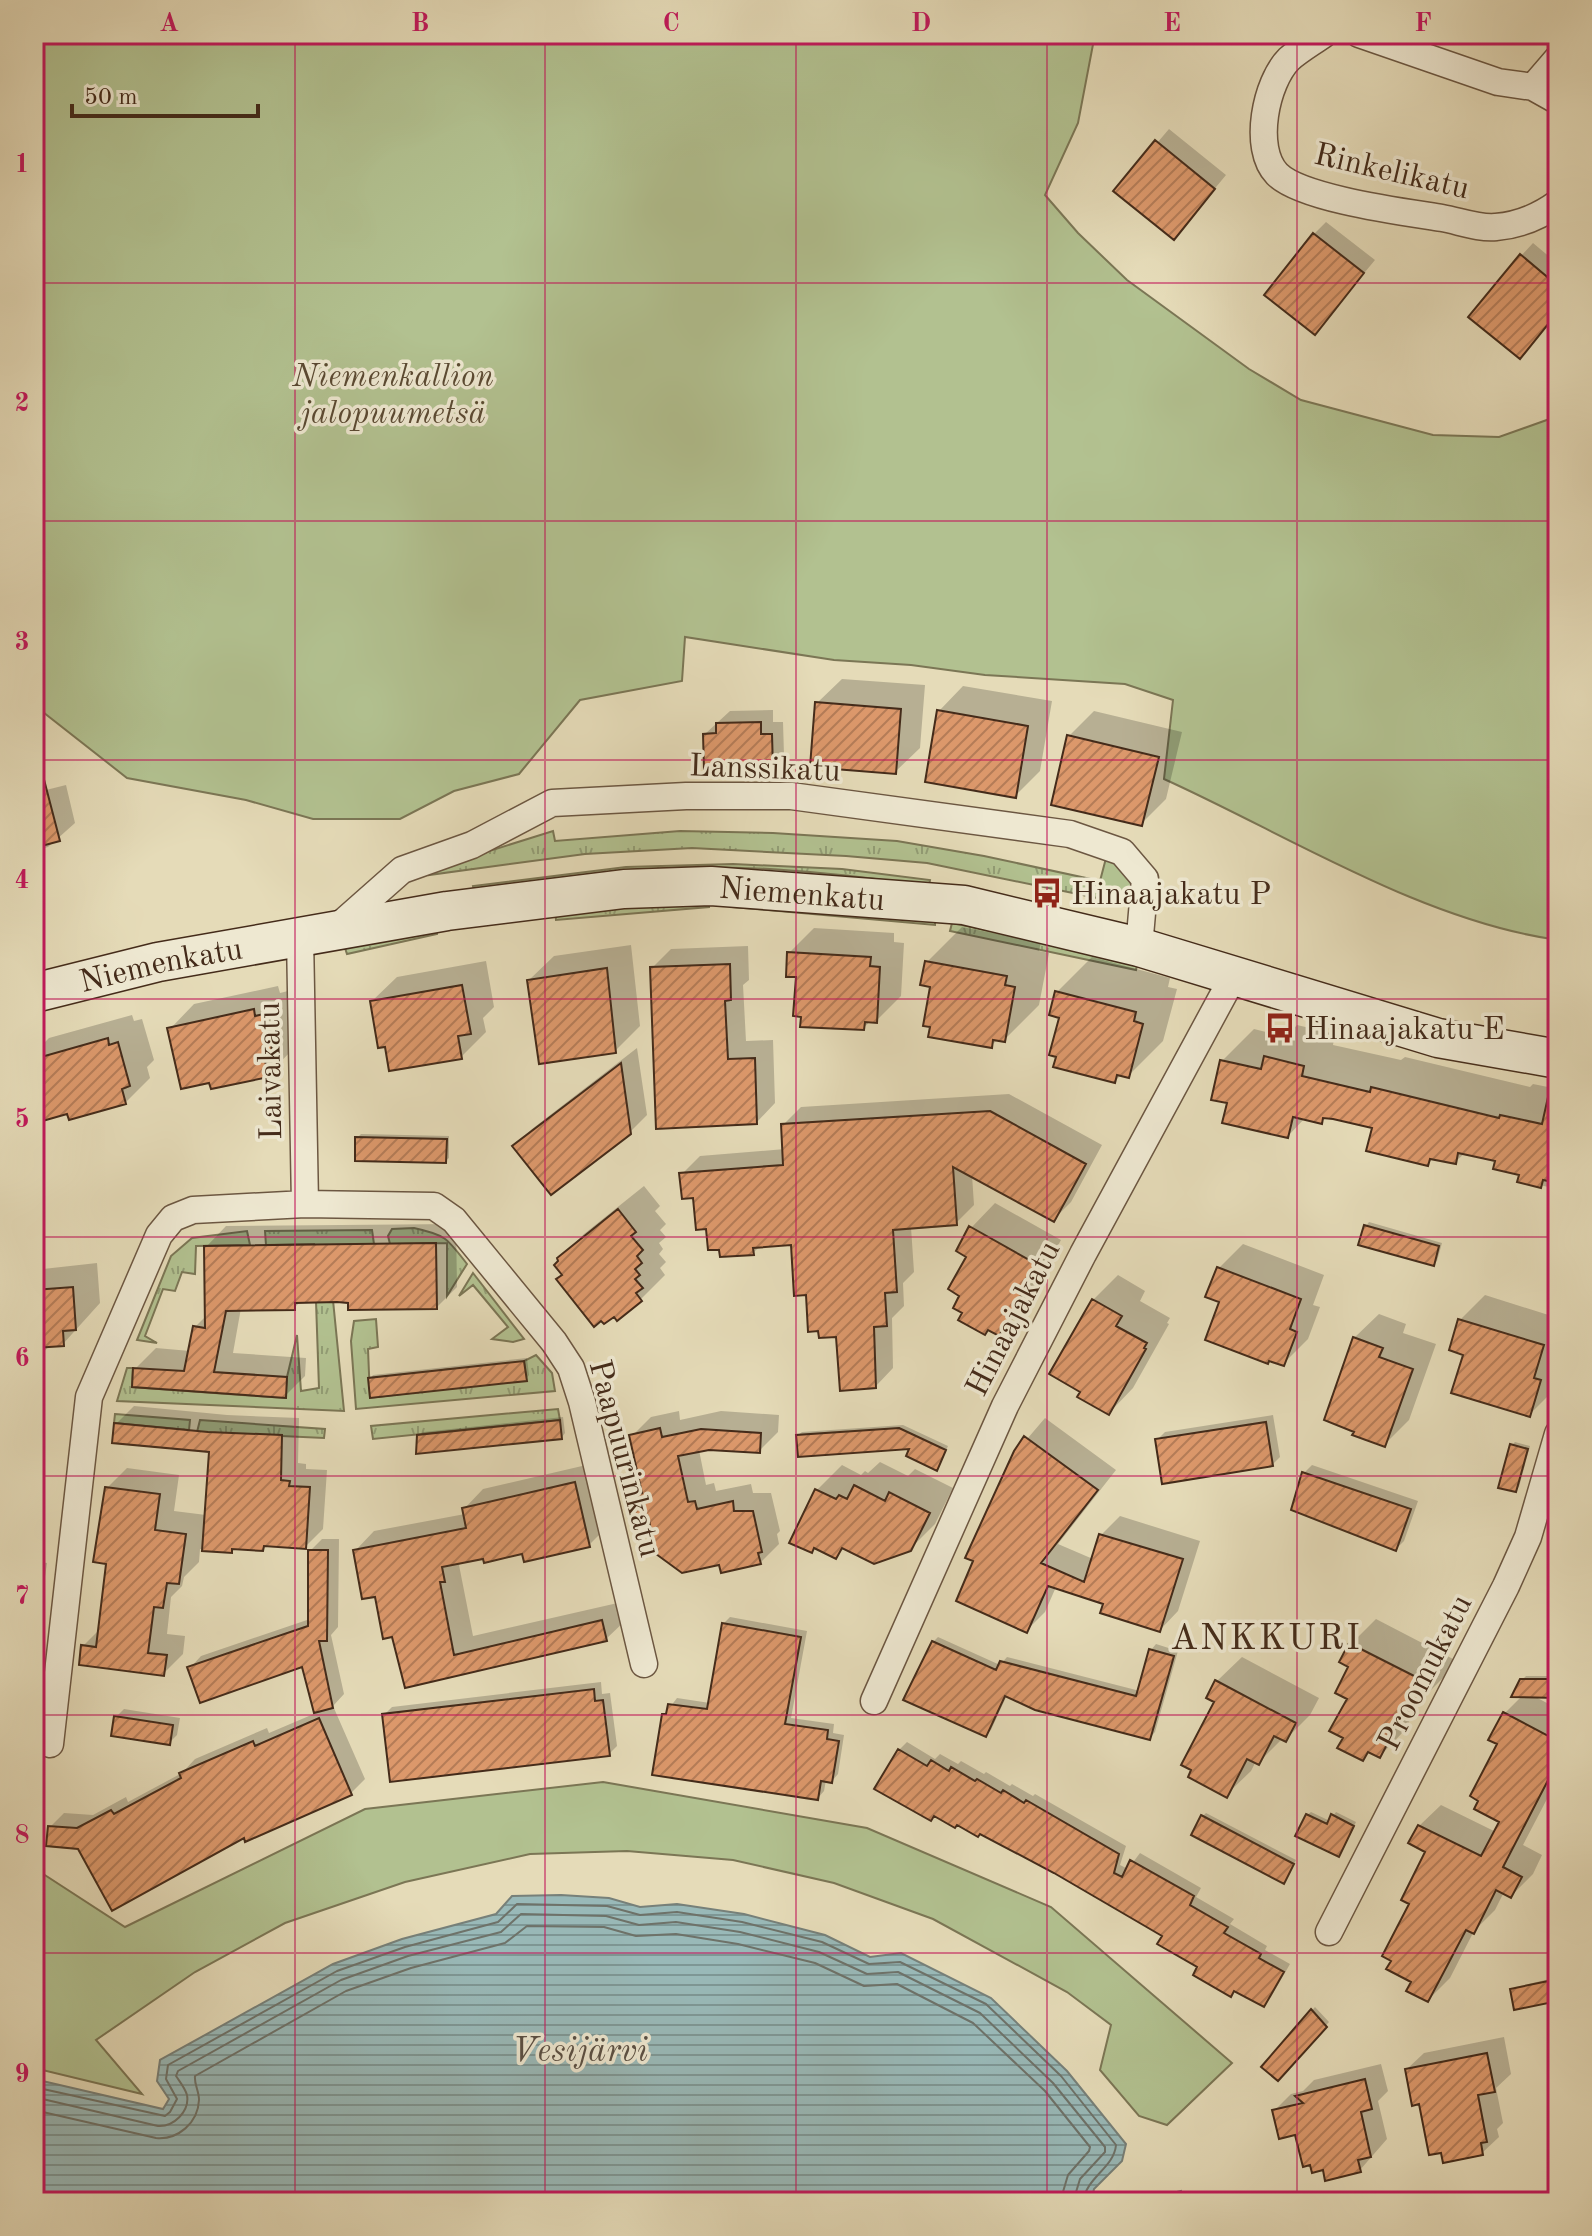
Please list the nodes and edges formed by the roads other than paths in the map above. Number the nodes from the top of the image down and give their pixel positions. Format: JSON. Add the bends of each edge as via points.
{"nodes":[{"id":1,"x":1324,"y":34,"type":"edge"},
{"id":2,"x":1359,"y":34,"type":"edge"},
{"id":3,"x":1558,"y":58,"type":"edge"},
{"id":4,"x":1533,"y":87,"type":"junction"},
{"id":5,"x":1558,"y":101,"type":"edge"},
{"id":6,"x":1558,"y":203,"type":"edge"},
{"id":7,"x":317,"y":934,"type":"junction"},
{"id":8,"x":1139,"y":947,"type":"junction"},
{"id":9,"x":1233,"y":977,"type":"junction"},
{"id":10,"x":34,"y":993,"type":"edge"},
{"id":11,"x":1558,"y":1059,"type":"edge"},
{"id":12,"x":305,"y":1204,"type":"junction"},
{"id":13,"x":1558,"y":1434,"type":"edge"},
{"id":14,"x":644,"y":1664,"type":"dead end"},
{"id":15,"x":874,"y":1701,"type":"dead end"},
{"id":16,"x":50,"y":1744,"type":"dead end"},
{"id":17,"x":1329,"y":1932,"type":"dead end"}],
"edges":[{"from":1,"to":6,"type":"street","name":"Rinkelikatu","via":[[1288,60],[1271,88],[1266,152],[1277,174],[1344,201],[1494,228],[1536,219]]},
{"from":2,"to":4,"type":"street","via":[[1498,82]]},
{"from":3,"to":4,"type":"street"},
{"from":4,"to":5,"type":"street"},
{"from":7,"to":8,"type":"street","name":"Niemenkatu","via":[[608,891],[711,886],[964,905]]},
{"from":7,"to":8,"type":"street","name":"Lanssikatu","via":[[402,870],[472,845],[552,803],[791,796],[1070,834],[1122,852],[1145,879]]},
{"from":7,"to":10,"type":"street","name":"Niemenkatu","via":[[158,962]]},
{"from":7,"to":12,"type":"street","name":"Laivakatu"},
{"from":8,"to":9,"type":"street","name":"Niemenkatu"},
{"from":9,"to":11,"type":"street","name":"Niemenkatu","via":[[1438,1038]]},
{"from":9,"to":15,"type":"street","name":"Hinaajakatu","via":[[1005,1406]]},
{"from":12,"to":14,"type":"street","name":"Paapuurinkatu","via":[[434,1206],[454,1220],[554,1342],[571,1368],[582,1402]]},
{"from":12,"to":16,"type":"street","name":"Paapuurinkatu","via":[[193,1210],[173,1218],[159,1235],[89,1397]]},
{"from":13,"to":17,"type":"street","name":"Proomukatu","via":[[1528,1537],[1506,1586]]}]}
